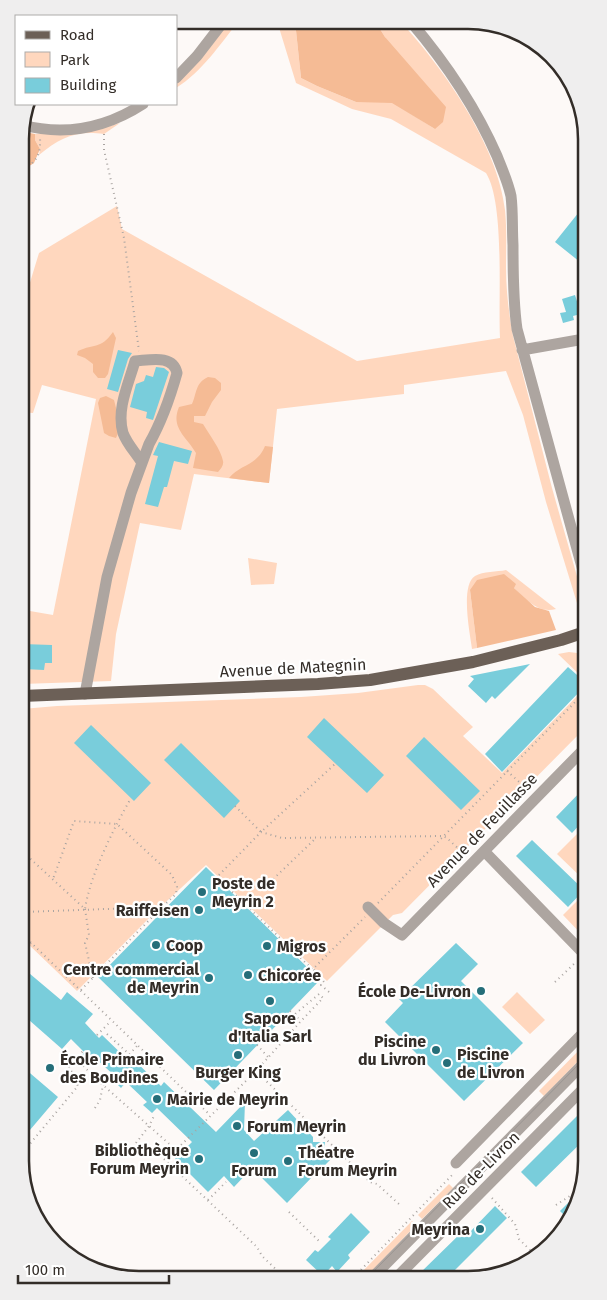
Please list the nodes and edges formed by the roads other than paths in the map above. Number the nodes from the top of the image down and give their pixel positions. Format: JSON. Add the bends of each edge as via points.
{"nodes":[{"id":1,"x":217,"y":29,"type":"edge"},
{"id":2,"x":417,"y":29,"type":"edge"},
{"id":3,"x":178,"y":76,"type":"edge"},
{"id":4,"x":141,"y":105,"type":"edge"},
{"id":5,"x":30,"y":126,"type":"edge"},
{"id":6,"x":578,"y":340,"type":"edge"},
{"id":7,"x":522,"y":350,"type":"junction"},
{"id":8,"x":142,"y":463,"type":"junction"},
{"id":9,"x":578,"y":553,"type":"edge"},
{"id":10,"x":578,"y":634,"type":"edge"},
{"id":11,"x":562,"y":640,"type":"junction"},
{"id":12,"x":578,"y":644,"type":"edge"},
{"id":13,"x":84,"y":694,"type":"junction"},
{"id":14,"x":29,"y":696,"type":"edge"},
{"id":15,"x":578,"y":755,"type":"edge"},
{"id":16,"x":485,"y":852,"type":"junction"},
{"id":17,"x":368,"y":907,"type":"dead end"},
{"id":18,"x":578,"y":954,"type":"edge"},
{"id":19,"x":578,"y":1038,"type":"edge"},
{"id":20,"x":578,"y":1069,"type":"edge"},
{"id":21,"x":578,"y":1094,"type":"edge"},
{"id":22,"x":456,"y":1163,"type":"road end"},
{"id":23,"x":378,"y":1271,"type":"edge"},
{"id":24,"x":403,"y":1271,"type":"edge"}],
"edges":[{"from":1,"to":3,"type":"street"},
{"from":2,"to":7,"type":"street","via":[[463,93],[486,133],[508,184],[514,297]]},
{"from":4,"to":5,"type":"street","via":[[105,124],[82,128]]},
{"from":6,"to":7,"type":"street"},
{"from":7,"to":9,"type":"street"},
{"from":8,"to":8,"type":"street","via":[[166,410],[177,372],[176,366],[164,360],[136,361],[122,406],[126,438]]},
{"from":8,"to":13,"type":"street","via":[[107,577]]},
{"from":10,"to":11,"type":"main road","name":"Avenue de Mategnin"},
{"from":11,"to":12,"type":"main road","name":"Avenue de Mategnin"},
{"from":11,"to":13,"type":"main road","name":"Avenue de Mategnin","via":[[464,664],[370,680]]},
{"from":13,"to":14,"type":"main road","name":"Avenue de Mategnin"},
{"from":15,"to":16,"type":"street","name":"Avenue de Feuillasse"},
{"from":16,"to":17,"type":"street","name":"Avenue de Feuillasse","via":[[402,936]]},
{"from":16,"to":18,"type":"street"},
{"from":19,"to":22,"type":"street","name":"Rue de-Livron"},
{"from":20,"to":23,"type":"street","name":"Rue de-Livron"},
{"from":21,"to":24,"type":"street","name":"Rue de-Livron"}]}
